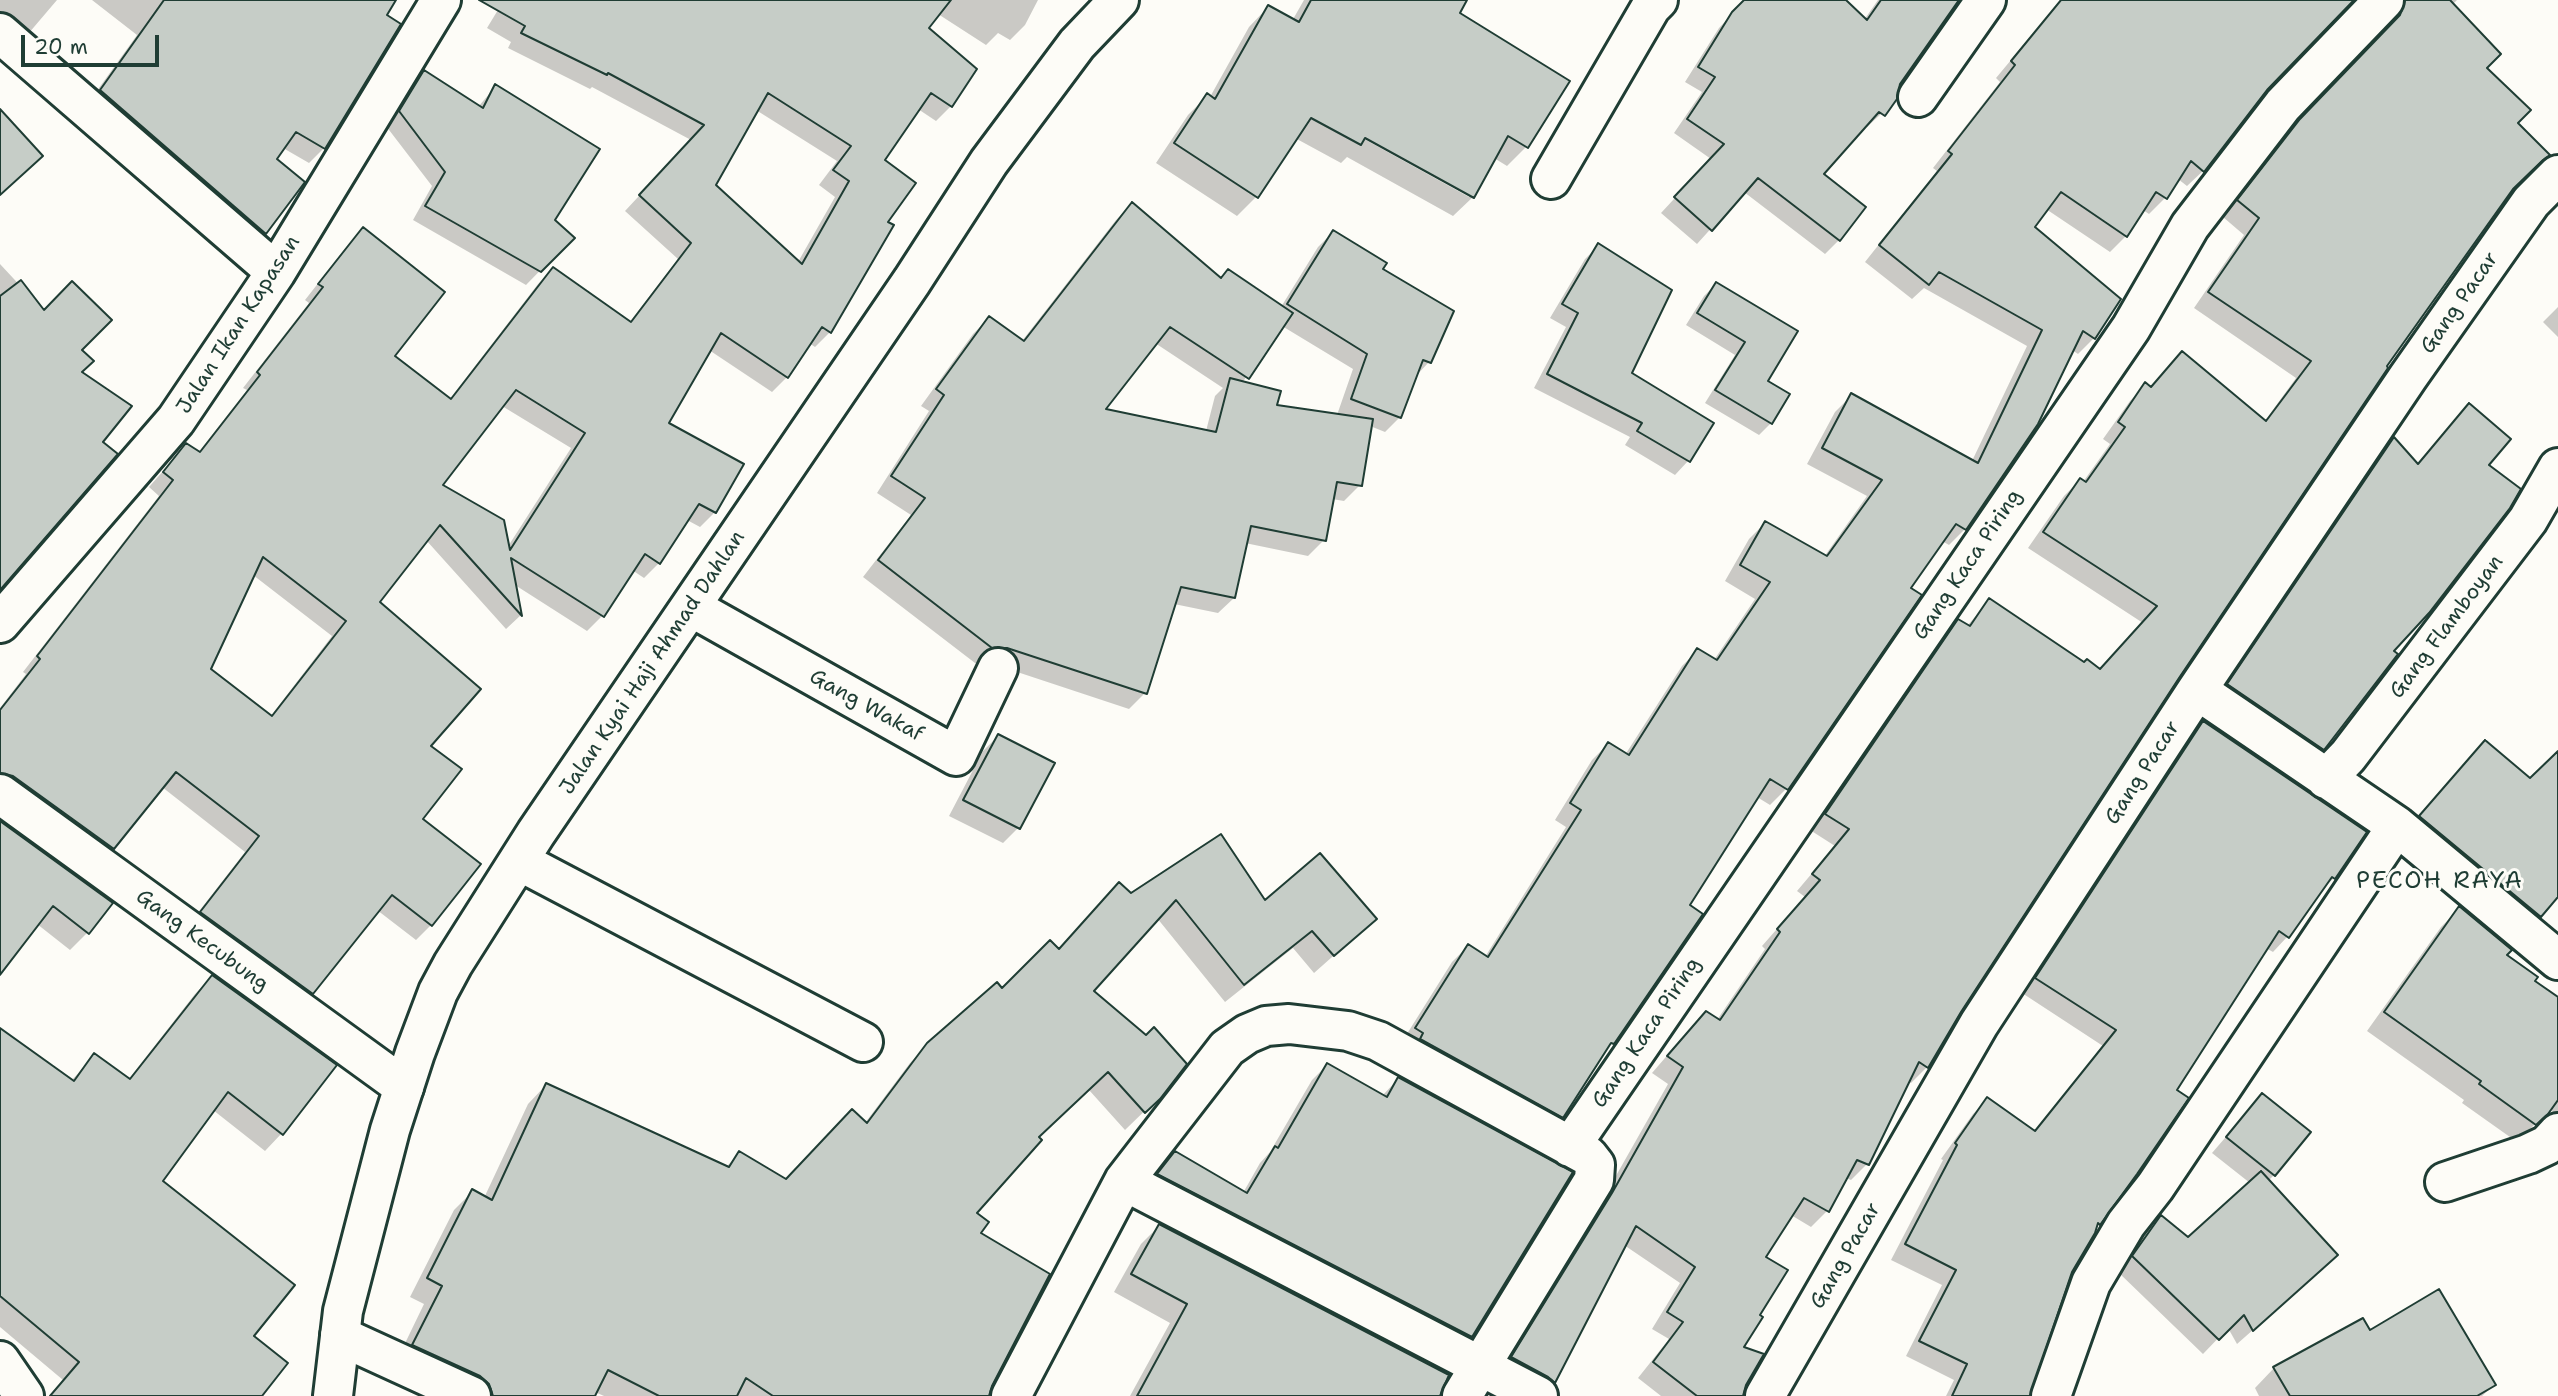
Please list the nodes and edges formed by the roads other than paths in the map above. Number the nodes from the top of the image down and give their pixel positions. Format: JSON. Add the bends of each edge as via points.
{"nodes":[{"id":1,"x":441,"y":0,"type":"edge"},
{"id":2,"x":1119,"y":0,"type":"edge"},
{"id":3,"x":1986,"y":0,"type":"edge"},
{"id":4,"x":2384,"y":0,"type":"edge"},
{"id":5,"x":1650,"y":2,"type":"edge"},
{"id":6,"x":0,"y":33,"type":"edge"},
{"id":7,"x":1918,"y":97,"type":"dead end"},
{"id":8,"x":2558,"y":176,"type":"edge"},
{"id":9,"x":1551,"y":179,"type":"dead end"},
{"id":10,"x":276,"y":272,"type":"junction"},
{"id":11,"x":2558,"y":468,"type":"edge"},
{"id":12,"x":691,"y":607,"type":"junction"},
{"id":13,"x":0,"y":623,"type":"edge"},
{"id":14,"x":998,"y":668,"type":"dead end"},
{"id":15,"x":2197,"y":690,"type":"junction"},
{"id":16,"x":2326,"y":779,"type":"junction"},
{"id":17,"x":0,"y":794,"type":"edge"},
{"id":18,"x":2397,"y":826,"type":"junction"},
{"id":19,"x":519,"y":861,"type":"junction"},
{"id":20,"x":2558,"y":960,"type":"edge"},
{"id":21,"x":863,"y":1042,"type":"dead end"},
{"id":22,"x":404,"y":1087,"type":"junction"},
{"id":23,"x":2558,"y":1133,"type":"edge"},
{"id":24,"x":1570,"y":1147,"type":"junction"},
{"id":25,"x":1124,"y":1181,"type":"junction"},
{"id":26,"x":2445,"y":1182,"type":"dead end"},
{"id":27,"x":340,"y":1336,"type":"junction"},
{"id":28,"x":0,"y":1361,"type":"edge"},
{"id":29,"x":1471,"y":1381,"type":"edge"},
{"id":30,"x":24,"y":1396,"type":"edge"},
{"id":31,"x":333,"y":1396,"type":"edge"},
{"id":32,"x":471,"y":1396,"type":"edge"},
{"id":33,"x":1011,"y":1396,"type":"edge"},
{"id":34,"x":1538,"y":1396,"type":"edge"},
{"id":35,"x":1765,"y":1396,"type":"edge"},
{"id":36,"x":2051,"y":1396,"type":"edge"}],
"edges":[{"from":1,"to":10,"type":"street","name":"Jalan Ikan Kapasan"},
{"from":2,"to":12,"type":"street","name":"Jalan Kyai Haji Ahmad Dahlan","via":[[1077,44],[989,162]]},
{"from":3,"to":7,"type":"street"},
{"from":4,"to":24,"type":"street","name":"Gang Kaca Piring","via":[[2283,105],[2190,226],[2131,328]]},
{"from":5,"to":9,"type":"street"},
{"from":6,"to":10,"type":"street"},
{"from":8,"to":15,"type":"street","name":"Gang Pacar","via":[[2531,202],[2415,366]]},
{"from":10,"to":13,"type":"street","name":"Jalan Ikan Kapasan","via":[[176,420]]},
{"from":11,"to":16,"type":"street","name":"Gang Flamboyan","via":[[2528,520]]},
{"from":12,"to":14,"type":"street","name":"Gang Wakaf","via":[[956,757]]},
{"from":12,"to":19,"type":"street","name":"Jalan Kyai Haji Ahmad Dahlan"},
{"from":15,"to":16,"type":"street"},
{"from":15,"to":35,"type":"street","name":"Gang Pacar","via":[[1979,1024]]},
{"from":16,"to":18,"type":"street"},
{"from":17,"to":22,"type":"street","name":"Gang Kecubung"},
{"from":18,"to":20,"type":"street"},
{"from":18,"to":36,"type":"street","via":[[2126,1224],[2091,1283]]},
{"from":19,"to":21,"type":"street"},
{"from":19,"to":22,"type":"street","name":"Jalan Kyai Haji Ahmad Dahlan","via":[[438,992]]},
{"from":22,"to":27,"type":"street","name":"Jalan Kyai Haji Ahmad Dahlan"},
{"from":23,"to":26,"type":"street","via":[[2547,1145],[2528,1154]]},
{"from":24,"to":25,"type":"street","via":[[1378,1041],[1348,1031],[1289,1024],[1266,1026],[1227,1048]]},
{"from":24,"to":29,"type":"street","via":[[1592,1160],[1594,1180]]},
{"from":25,"to":29,"type":"street"},
{"from":25,"to":33,"type":"street"},
{"from":27,"to":31,"type":"street","name":"Jalan Kyai Haji Ahmad Dahlan"},
{"from":27,"to":32,"type":"street"},
{"from":28,"to":30,"type":"street"},
{"from":29,"to":34,"type":"street"}]}
